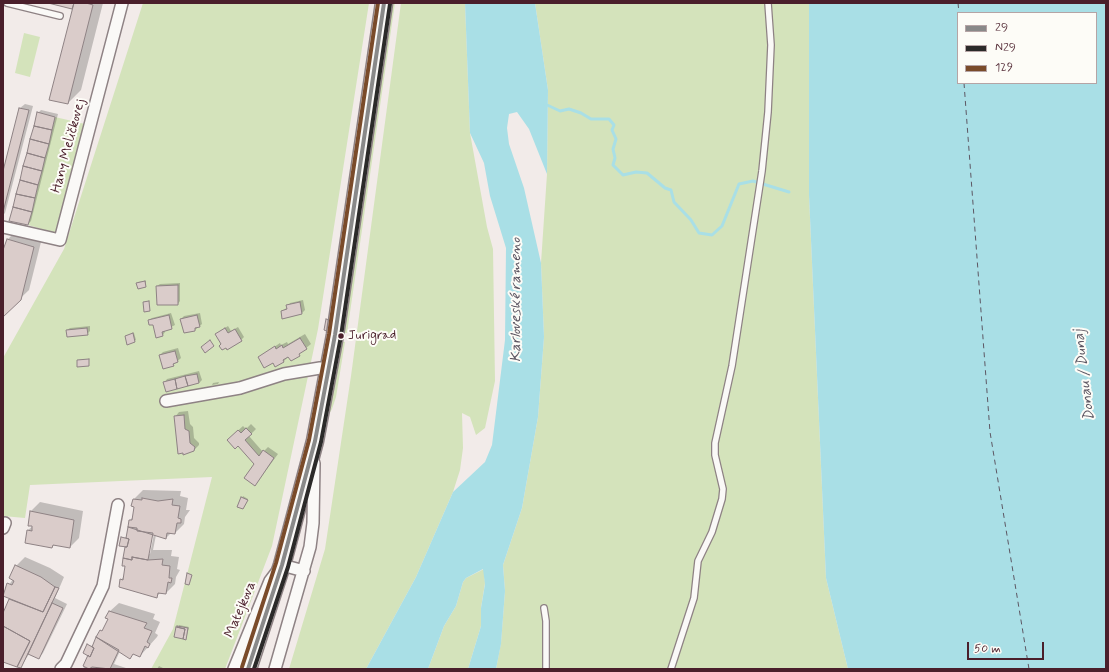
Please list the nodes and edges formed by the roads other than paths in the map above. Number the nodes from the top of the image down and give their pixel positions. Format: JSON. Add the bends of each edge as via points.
{"nodes":[{"id":1,"x":6,"y":3,"type":"edge"},
{"id":2,"x":122,"y":3,"type":"edge"},
{"id":3,"x":384,"y":3,"type":"edge"},
{"id":4,"x":768,"y":3,"type":"edge"},
{"id":5,"x":60,"y":16,"type":"dead end"},
{"id":6,"x":3,"y":227,"type":"edge"},
{"id":7,"x":328,"y":369,"type":"junction"},
{"id":8,"x":166,"y":401,"type":"dead end"},
{"id":9,"x":315,"y":441,"type":"junction"},
{"id":10,"x":118,"y":505,"type":"dead end"},
{"id":11,"x":282,"y":565,"type":"junction"},
{"id":12,"x":303,"y":576,"type":"junction"},
{"id":13,"x":544,"y":608,"type":"dead end"},
{"id":14,"x":61,"y":669,"type":"edge"},
{"id":15,"x":234,"y":669,"type":"edge"},
{"id":16,"x":248,"y":669,"type":"edge"},
{"id":17,"x":275,"y":669,"type":"edge"},
{"id":18,"x":546,"y":669,"type":"edge"},
{"id":19,"x":671,"y":669,"type":"edge"}],
"edges":[{"from":1,"to":5,"type":"lane"},
{"from":2,"to":6,"type":"street","name":"Hany Meličkovej","via":[[60,240]]},
{"from":3,"to":7,"type":"street"},
{"from":4,"to":19,"type":"lane","via":[[771,45],[762,171],[732,366],[715,443],[715,455],[723,488],[722,499],[712,532],[698,561],[694,598]]},
{"from":7,"to":8,"type":"street","via":[[284,374],[240,388]]},
{"from":7,"to":9,"type":"street"},
{"from":9,"to":11,"type":"street"},
{"from":9,"to":12,"type":"street","via":[[313,523]]},
{"from":10,"to":14,"type":"street","via":[[103,586],[66,664]]},
{"from":11,"to":12,"type":"street"},
{"from":11,"to":15,"type":"street","name":"Matejkova","via":[[270,581]]},
{"from":11,"to":16,"type":"street"},
{"from":12,"to":17,"type":"street"},
{"from":13,"to":18,"type":"lane"}]}
